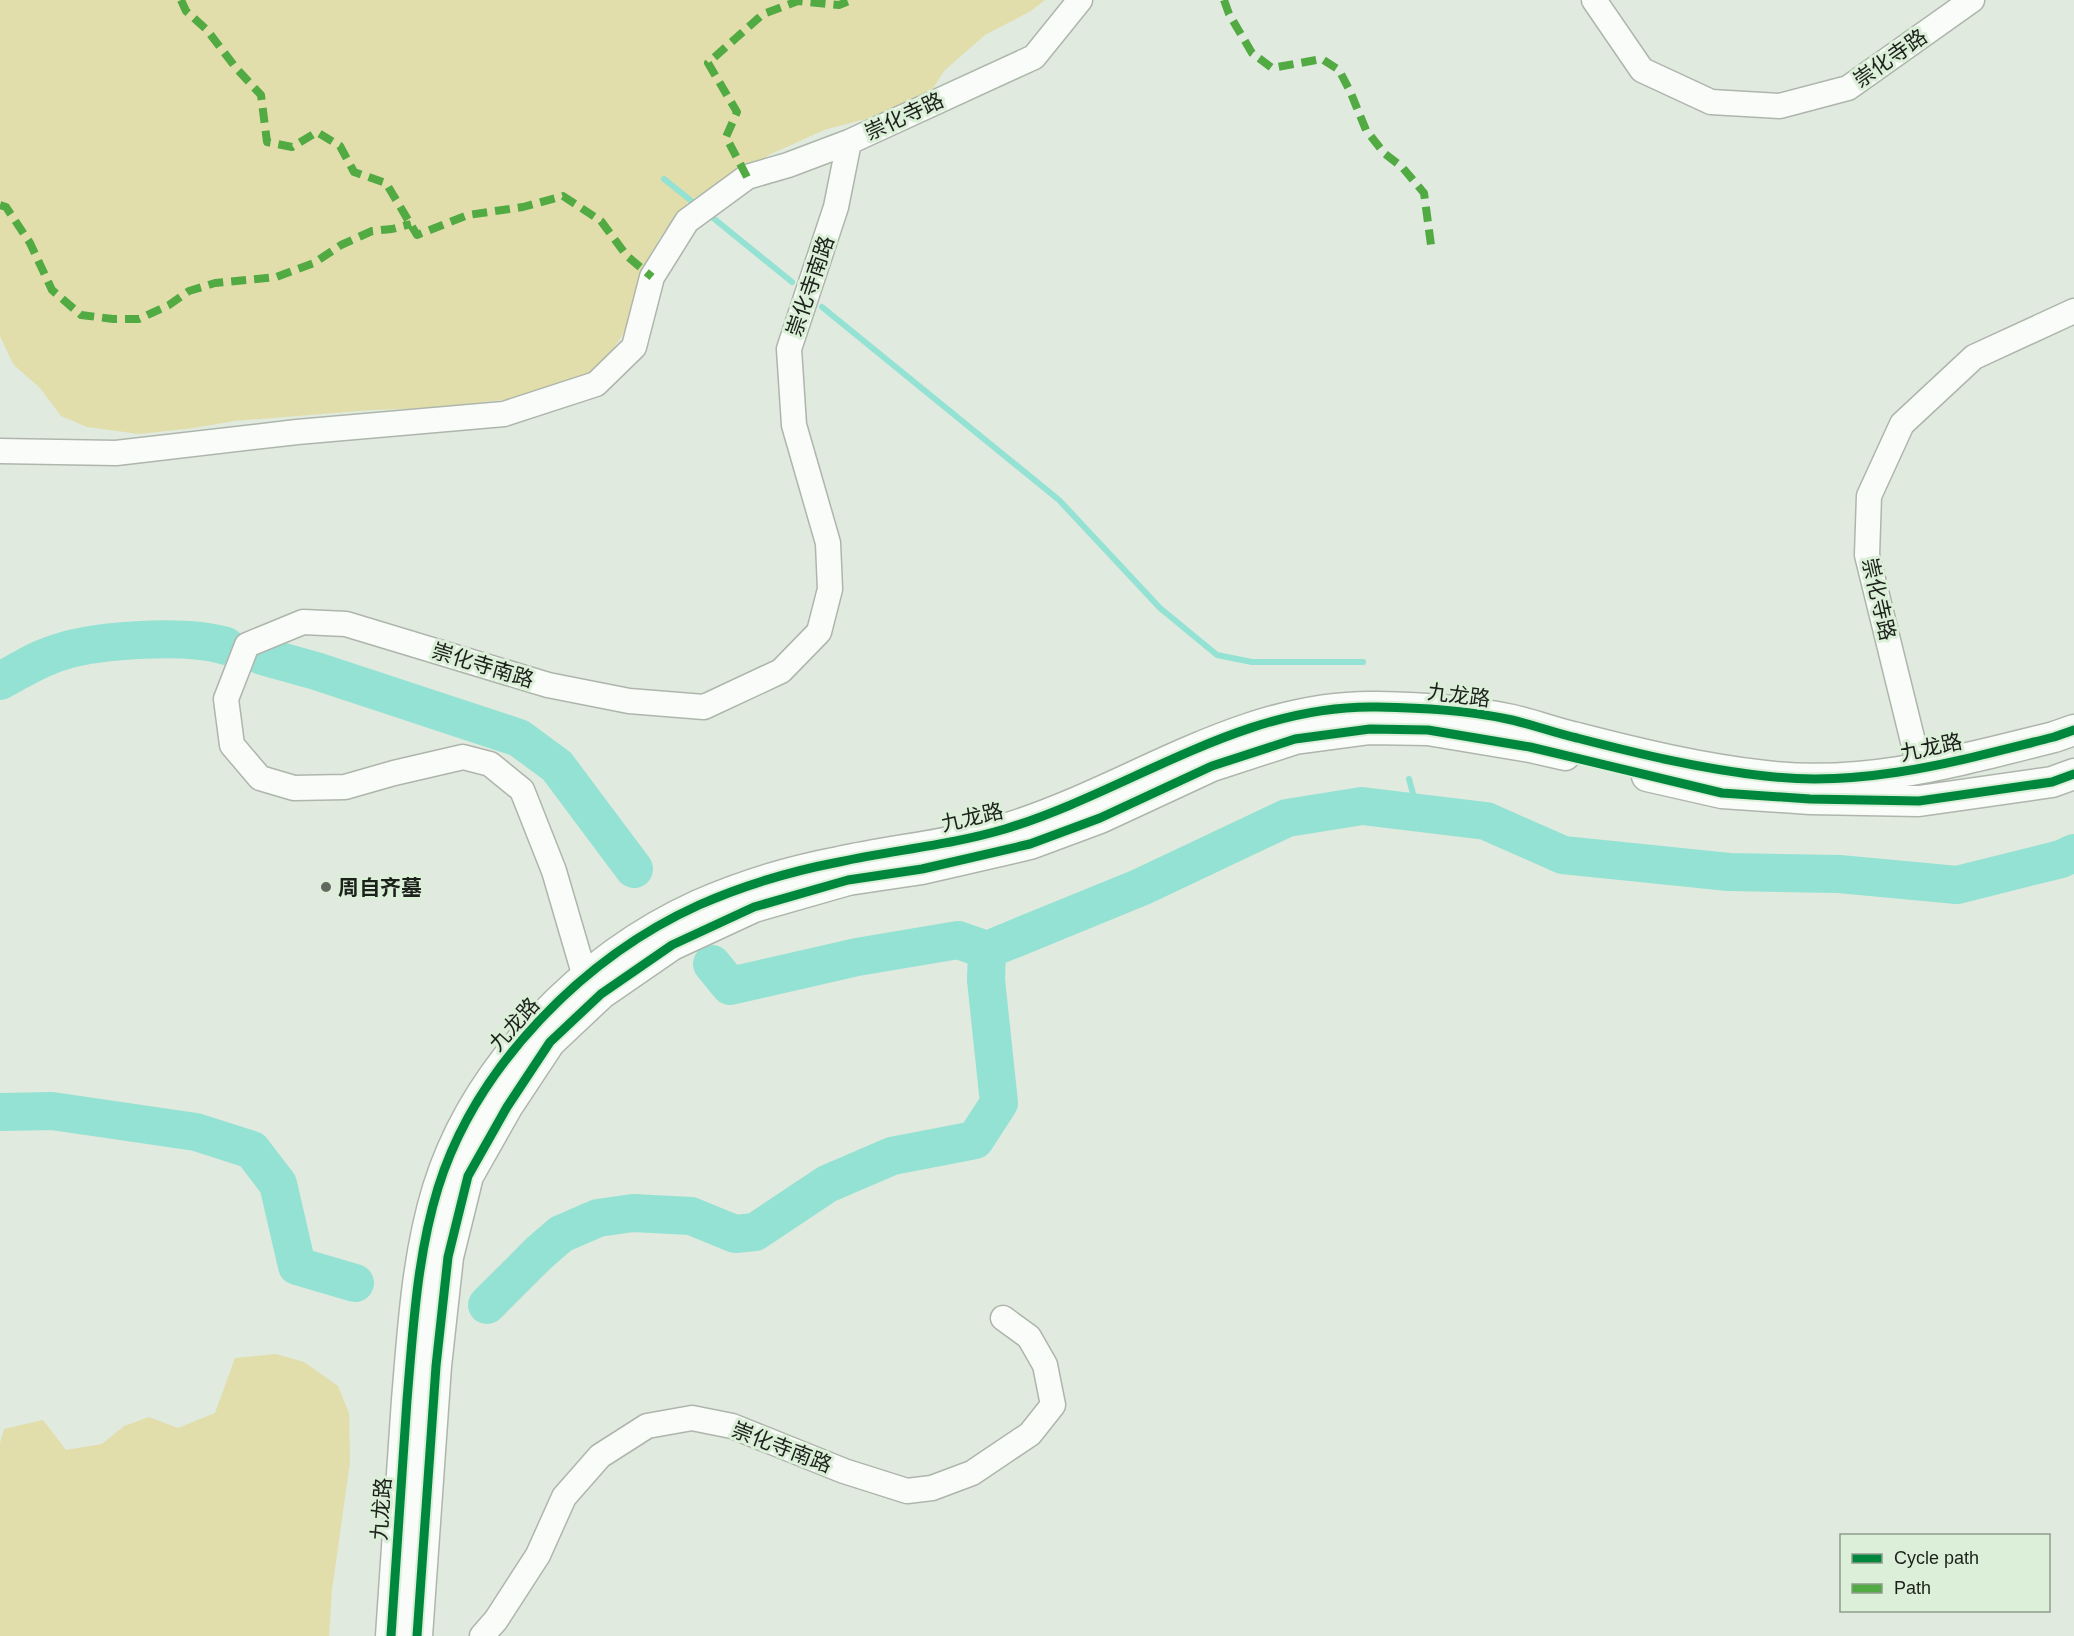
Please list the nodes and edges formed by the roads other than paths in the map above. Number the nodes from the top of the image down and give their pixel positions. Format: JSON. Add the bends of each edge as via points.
{"nodes":[{"id":1,"x":1080,"y":0,"type":"edge"},
{"id":2,"x":1594,"y":0,"type":"edge"},
{"id":3,"x":1972,"y":0,"type":"edge"},
{"id":4,"x":849,"y":142,"type":"junction"},
{"id":5,"x":2074,"y":311,"type":"edge"},
{"id":6,"x":0,"y":451,"type":"edge"},
{"id":7,"x":2074,"y":730,"type":"edge"},
{"id":8,"x":1920,"y":770,"type":"junction"},
{"id":9,"x":2074,"y":774,"type":"edge"},
{"id":10,"x":585,"y":977,"type":"junction"},
{"id":11,"x":1003,"y":1318,"type":"dead end"},
{"id":12,"x":391,"y":1636,"type":"edge"},
{"id":13,"x":417,"y":1636,"type":"edge"},
{"id":14,"x":482,"y":1636,"type":"edge"}],
"edges":[{"from":1,"to":4,"type":"street","name":"崇化寺路","via":[[1034,57]]},
{"from":2,"to":3,"type":"street","name":"崇化寺路","via":[[1642,70],[1711,102],[1780,106],[1848,88]]},
{"from":4,"to":6,"type":"street","name":"崇化寺路","via":[[747,177],[687,221],[652,277],[634,347],[596,384],[504,414],[116,453]]},
{"from":4,"to":10,"type":"street","name":"崇化寺南路","via":[[836,207],[789,349],[794,425],[828,543],[830,589],[819,632],[781,671],[704,707],[629,700],[548,685],[346,624],[303,622],[247,645],[226,699],[232,745],[260,778],[294,788],[345,787],[463,757],[490,764],[522,790],[554,871]]},
{"from":5,"to":8,"type":"street","name":"崇化寺路","via":[[1974,357],[1902,424],[1869,496],[1867,555]]},
{"from":7,"to":8,"type":"main road","name":"九龙路"},
{"from":8,"to":10,"type":"main road","name":"九龙路","via":[[1853,779],[1769,777],[1684,763],[1509,720],[1443,710],[1368,707],[1311,712],[1258,724],[1210,742],[1058,811],[998,831],[834,862],[766,881],[698,906],[631,943]]},
{"from":9,"to":13,"type":"main road","name":"九龙路","via":[[2052,782],[1919,801],[1810,799],[1722,793],[1530,747],[1428,730],[1370,729],[1295,739],[1212,765],[1101,818],[1030,844],[922,869],[848,880],[754,907],[672,945],[601,994],[550,1042],[468,1176],[448,1257],[436,1366]]},
{"from":10,"to":12,"type":"main road","name":"九龙路","via":[[499,1067],[467,1120],[439,1185],[423,1251],[411,1342]]},
{"from":11,"to":14,"type":"street","name":"崇化寺南路","via":[[1029,1337],[1045,1365],[1053,1405],[1030,1434],[972,1473],[932,1488],[907,1491],[844,1471],[732,1426],[692,1418],[647,1426],[600,1456],[564,1497],[538,1555]]}]}
